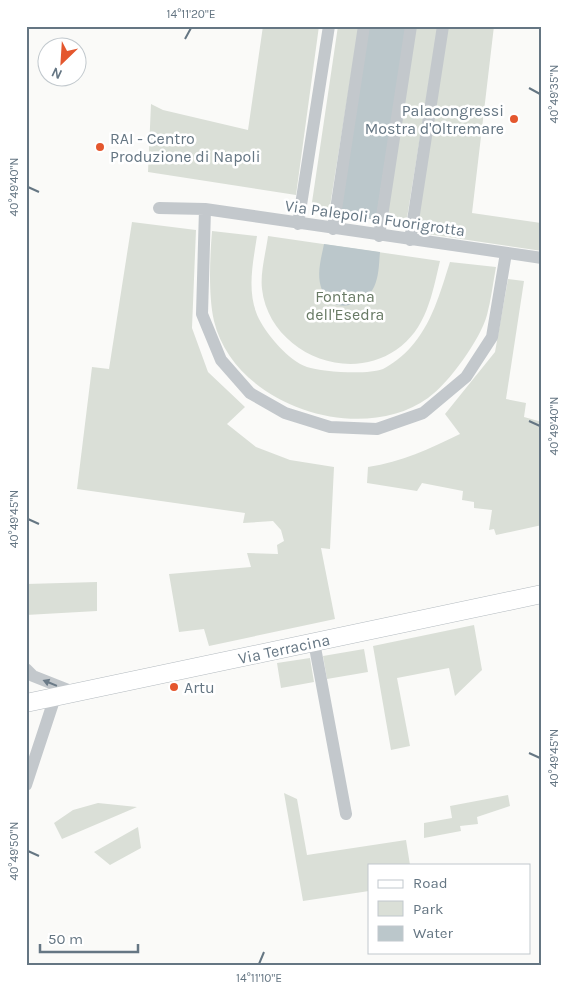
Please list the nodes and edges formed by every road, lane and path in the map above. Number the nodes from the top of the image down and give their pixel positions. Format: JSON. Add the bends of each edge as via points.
{"nodes":[{"id":1,"x":329,"y":26,"type":"edge"},
{"id":2,"x":364,"y":26,"type":"edge"},
{"id":3,"x":411,"y":26,"type":"edge"},
{"id":4,"x":443,"y":26,"type":"edge"},
{"id":5,"x":159,"y":208,"type":"dead end"},
{"id":6,"x":204,"y":209,"type":"junction"},
{"id":7,"x":298,"y":224,"type":"junction"},
{"id":8,"x":333,"y":229,"type":"junction"},
{"id":9,"x":379,"y":236,"type":"junction"},
{"id":10,"x":410,"y":240,"type":"junction"},
{"id":11,"x":506,"y":253,"type":"junction"},
{"id":12,"x":542,"y":258,"type":"edge"},
{"id":13,"x":542,"y":594,"type":"edge"},
{"id":14,"x":314,"y":642,"type":"junction"},
{"id":15,"x":26,"y":669,"type":"edge"},
{"id":16,"x":76,"y":693,"type":"junction"},
{"id":17,"x":55,"y":697,"type":"junction"},
{"id":18,"x":26,"y":704,"type":"edge"},
{"id":19,"x":26,"y":785,"type":"edge"},
{"id":20,"x":346,"y":814,"type":"dead end"}],
"edges":[{"from":1,"to":7,"type":"street"},
{"from":2,"to":8,"type":"street"},
{"from":3,"to":9,"type":"street"},
{"from":4,"to":10,"type":"street"},
{"from":5,"to":6,"type":"street","name":"Via Palepoli a Fuorigrotta"},
{"from":6,"to":7,"type":"street","name":"Via Palepoli a Fuorigrotta"},
{"from":6,"to":11,"type":"street","via":[[202,314],[221,360],[250,393],[285,413],[330,427],[377,429],[424,413],[466,377],[492,336]]},
{"from":7,"to":8,"type":"street","name":"Via Palepoli a Fuorigrotta"},
{"from":8,"to":9,"type":"street","name":"Via Palepoli a Fuorigrotta"},
{"from":9,"to":10,"type":"street","name":"Via Palepoli a Fuorigrotta"},
{"from":10,"to":11,"type":"street","name":"Via Palepoli a Fuorigrotta"},
{"from":11,"to":12,"type":"street","name":"Via Palepoli a Fuorigrotta"},
{"from":13,"to":14,"type":"main road","name":"Via Terracina"},
{"from":14,"to":16,"type":"main road","name":"Via Terracina"},
{"from":14,"to":20,"type":"street"},
{"from":16,"to":15,"type":"street","one_way":true,"via":[[33,676]]},
{"from":16,"to":17,"type":"main road","name":"Via Terracina"},
{"from":17,"to":18,"type":"main road","name":"Via Terracina"},
{"from":17,"to":19,"type":"street"}]}
